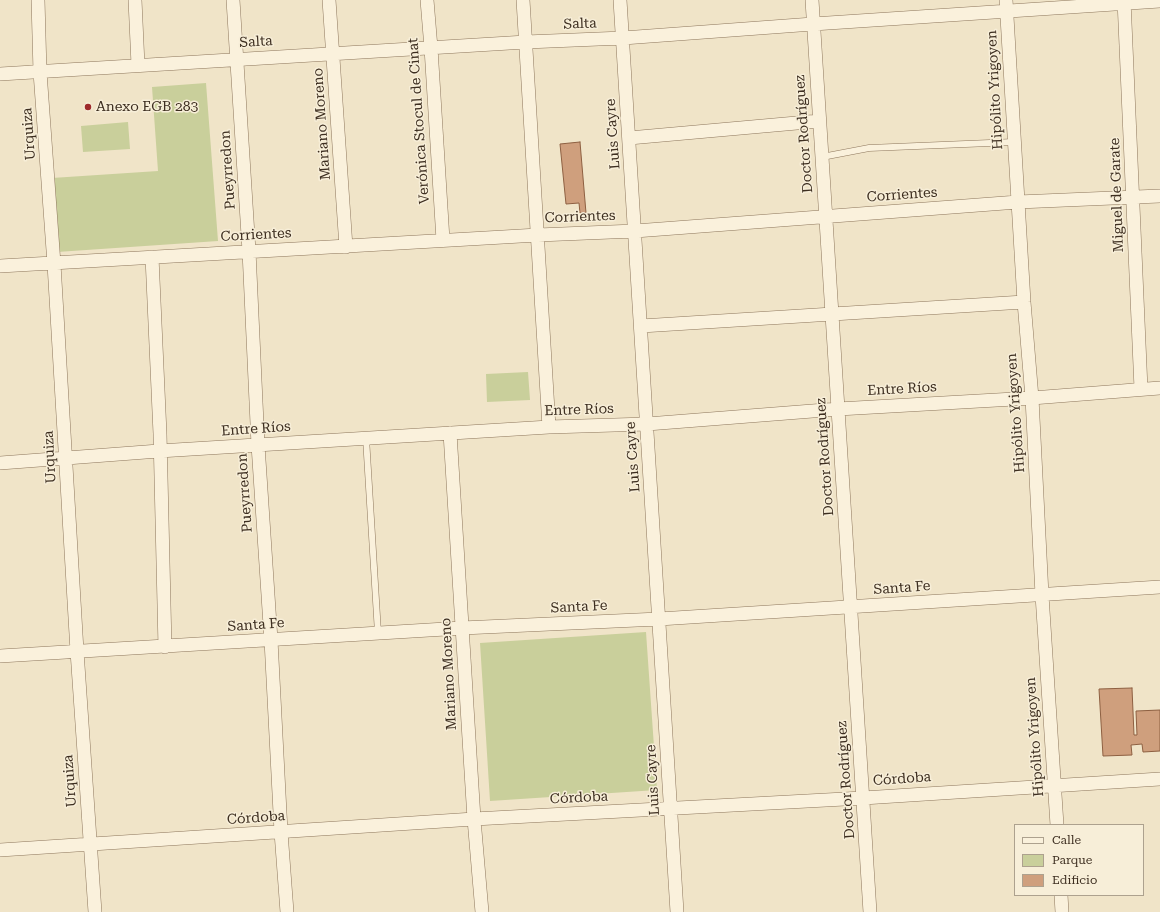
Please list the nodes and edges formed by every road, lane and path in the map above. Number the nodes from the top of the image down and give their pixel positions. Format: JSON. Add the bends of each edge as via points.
{"nodes":[{"id":1,"x":38,"y":0,"type":"edge"},
{"id":2,"x":135,"y":0,"type":"edge"},
{"id":3,"x":233,"y":0,"type":"edge"},
{"id":4,"x":329,"y":0,"type":"edge"},
{"id":5,"x":427,"y":0,"type":"edge"},
{"id":6,"x":523,"y":0,"type":"edge"},
{"id":7,"x":620,"y":0,"type":"edge"},
{"id":8,"x":812,"y":0,"type":"edge"},
{"id":9,"x":1125,"y":1,"type":"edge"},
{"id":10,"x":1160,"y":1,"type":"edge"},
{"id":11,"x":1006,"y":5,"type":"edge"},
{"id":12,"x":813,"y":24,"type":"junction"},
{"id":13,"x":623,"y":38,"type":"junction"},
{"id":14,"x":526,"y":42,"type":"junction"},
{"id":15,"x":431,"y":48,"type":"junction"},
{"id":16,"x":333,"y":54,"type":"junction"},
{"id":17,"x":237,"y":59,"type":"junction"},
{"id":18,"x":138,"y":65,"type":"junction"},
{"id":19,"x":40,"y":72,"type":"junction"},
{"id":20,"x":0,"y":74,"type":"edge"},
{"id":21,"x":819,"y":121,"type":"junction"},
{"id":22,"x":629,"y":138,"type":"junction"},
{"id":23,"x":1014,"y":142,"type":"junction"},
{"id":24,"x":822,"y":157,"type":"junction"},
{"id":25,"x":1160,"y":196,"type":"edge"},
{"id":26,"x":1134,"y":197,"type":"junction"},
{"id":27,"x":1018,"y":202,"type":"junction"},
{"id":28,"x":826,"y":217,"type":"junction"},
{"id":29,"x":635,"y":231,"type":"junction"},
{"id":30,"x":538,"y":235,"type":"junction"},
{"id":31,"x":443,"y":240,"type":"junction"},
{"id":32,"x":346,"y":246,"type":"junction"},
{"id":33,"x":249,"y":251,"type":"junction"},
{"id":34,"x":152,"y":258,"type":"junction"},
{"id":35,"x":54,"y":264,"type":"junction"},
{"id":36,"x":0,"y":266,"type":"edge"},
{"id":37,"x":1024,"y":302,"type":"junction"},
{"id":38,"x":832,"y":314,"type":"junction"},
{"id":39,"x":641,"y":326,"type":"junction"},
{"id":40,"x":1160,"y":388,"type":"edge"},
{"id":41,"x":1141,"y":389,"type":"junction"},
{"id":42,"x":1032,"y":398,"type":"junction"},
{"id":43,"x":838,"y":409,"type":"junction"},
{"id":44,"x":647,"y":424,"type":"junction"},
{"id":45,"x":549,"y":427,"type":"junction"},
{"id":46,"x":450,"y":433,"type":"junction"},
{"id":47,"x":366,"y":438,"type":"junction"},
{"id":48,"x":258,"y":445,"type":"junction"},
{"id":49,"x":159,"y":451,"type":"junction"},
{"id":50,"x":66,"y":458,"type":"junction"},
{"id":51,"x":0,"y":463,"type":"edge"},
{"id":52,"x":1160,"y":587,"type":"edge"},
{"id":53,"x":1042,"y":594,"type":"junction"},
{"id":54,"x":850,"y":607,"type":"junction"},
{"id":55,"x":659,"y":619,"type":"junction"},
{"id":56,"x":462,"y":628,"type":"junction"},
{"id":57,"x":378,"y":633,"type":"junction"},
{"id":58,"x":271,"y":640,"type":"junction"},
{"id":59,"x":165,"y":647,"type":"junction"},
{"id":60,"x":77,"y":651,"type":"junction"},
{"id":61,"x":0,"y":656,"type":"edge"},
{"id":62,"x":1160,"y":779,"type":"edge"},
{"id":63,"x":1054,"y":785,"type":"junction"},
{"id":64,"x":863,"y":798,"type":"junction"},
{"id":65,"x":670,"y":809,"type":"junction"},
{"id":66,"x":474,"y":819,"type":"junction"},
{"id":67,"x":1057,"y":824,"type":"edge"},
{"id":68,"x":281,"y":832,"type":"junction"},
{"id":69,"x":91,"y":844,"type":"junction"},
{"id":70,"x":0,"y":850,"type":"edge"},
{"id":71,"x":1061,"y":896,"type":"edge"},
{"id":72,"x":95,"y":912,"type":"edge"},
{"id":73,"x":287,"y":912,"type":"edge"},
{"id":74,"x":482,"y":912,"type":"edge"},
{"id":75,"x":677,"y":912,"type":"edge"},
{"id":76,"x":870,"y":912,"type":"edge"},
{"id":77,"x":1062,"y":912,"type":"edge"}],
"edges":[{"from":1,"to":19,"type":"street","name":"Urquiza"},
{"from":2,"to":18,"type":"street"},
{"from":3,"to":17,"type":"street","name":"Pueyrredon"},
{"from":4,"to":16,"type":"street","name":"Mariano Moreno"},
{"from":5,"to":15,"type":"street","name":"Verónica Stocul de Cinat"},
{"from":6,"to":14,"type":"street"},
{"from":7,"to":13,"type":"street","name":"Luis Cayre"},
{"from":8,"to":12,"type":"street","name":"Doctor Rodríguez"},
{"from":9,"to":10,"type":"street","name":"Salta"},
{"from":9,"to":11,"type":"street","name":"Salta"},
{"from":9,"to":26,"type":"street","name":"Miguel de Garate"},
{"from":11,"to":12,"type":"street","name":"Salta"},
{"from":11,"to":23,"type":"street","name":"Hipólito Yrigoyen"},
{"from":12,"to":13,"type":"street","name":"Salta"},
{"from":12,"to":21,"type":"street","name":"Doctor Rodríguez"},
{"from":13,"to":14,"type":"street","name":"Salta"},
{"from":13,"to":22,"type":"street","name":"Luis Cayre"},
{"from":14,"to":15,"type":"street","name":"Salta"},
{"from":14,"to":30,"type":"street"},
{"from":15,"to":16,"type":"street","name":"Salta"},
{"from":15,"to":31,"type":"street","name":"Verónica Stocul de Cinat"},
{"from":16,"to":17,"type":"street","name":"Salta"},
{"from":16,"to":32,"type":"street","name":"Mariano Moreno"},
{"from":17,"to":18,"type":"street","name":"Salta"},
{"from":17,"to":33,"type":"street","name":"Pueyrredon"},
{"from":18,"to":19,"type":"street","name":"Salta"},
{"from":19,"to":20,"type":"street","name":"Salta"},
{"from":19,"to":35,"type":"street","name":"Urquiza"},
{"from":21,"to":22,"type":"street"},
{"from":21,"to":24,"type":"street","name":"Doctor Rodríguez"},
{"from":22,"to":29,"type":"street","name":"Luis Cayre"},
{"from":23,"to":24,"type":"lane","via":[[869,148]]},
{"from":23,"to":27,"type":"street","name":"Hipólito Yrigoyen"},
{"from":24,"to":28,"type":"street","name":"Doctor Rodríguez"},
{"from":25,"to":26,"type":"street","name":"Corrientes"},
{"from":26,"to":27,"type":"street","name":"Corrientes"},
{"from":26,"to":41,"type":"street","name":"Miguel de Garate"},
{"from":27,"to":28,"type":"street","name":"Corrientes"},
{"from":27,"to":37,"type":"street","name":"Hipólito Yrigoyen"},
{"from":28,"to":29,"type":"street","name":"Corrientes"},
{"from":28,"to":38,"type":"street","name":"Doctor Rodríguez"},
{"from":29,"to":30,"type":"street","name":"Corrientes"},
{"from":29,"to":39,"type":"street","name":"Luis Cayre"},
{"from":30,"to":31,"type":"street","name":"Corrientes"},
{"from":30,"to":45,"type":"street"},
{"from":31,"to":32,"type":"street","name":"Corrientes"},
{"from":32,"to":33,"type":"street","name":"Corrientes"},
{"from":33,"to":34,"type":"street","name":"Corrientes"},
{"from":33,"to":48,"type":"street","name":"Pueyrredon"},
{"from":34,"to":35,"type":"street","name":"Corrientes"},
{"from":34,"to":49,"type":"street"},
{"from":35,"to":36,"type":"street","name":"Corrientes"},
{"from":35,"to":50,"type":"street","name":"Urquiza"},
{"from":37,"to":38,"type":"street"},
{"from":37,"to":42,"type":"street","name":"Hipólito Yrigoyen"},
{"from":38,"to":39,"type":"street"},
{"from":38,"to":43,"type":"street","name":"Doctor Rodríguez"},
{"from":39,"to":44,"type":"street","name":"Luis Cayre"},
{"from":40,"to":41,"type":"street","name":"Entre Ríos"},
{"from":41,"to":42,"type":"street","name":"Entre Ríos"},
{"from":42,"to":43,"type":"street","name":"Entre Ríos"},
{"from":42,"to":53,"type":"street","name":"Hipólito Yrigoyen"},
{"from":43,"to":44,"type":"street","name":"Entre Ríos"},
{"from":43,"to":54,"type":"street","name":"Doctor Rodríguez"},
{"from":44,"to":45,"type":"street","name":"Entre Ríos"},
{"from":44,"to":55,"type":"street","name":"Luis Cayre"},
{"from":45,"to":46,"type":"street","name":"Entre Ríos"},
{"from":46,"to":47,"type":"street","name":"Entre Ríos"},
{"from":46,"to":56,"type":"street","name":"Mariano Moreno"},
{"from":47,"to":48,"type":"street","name":"Entre Ríos"},
{"from":47,"to":57,"type":"lane"},
{"from":48,"to":49,"type":"street","name":"Entre Ríos"},
{"from":48,"to":58,"type":"street","name":"Pueyrredon"},
{"from":49,"to":50,"type":"street","name":"Entre Ríos"},
{"from":49,"to":59,"type":"street"},
{"from":50,"to":51,"type":"street","name":"Entre Ríos"},
{"from":50,"to":60,"type":"street","name":"Urquiza"},
{"from":52,"to":53,"type":"street","name":"Santa Fe"},
{"from":53,"to":54,"type":"street","name":"Santa Fe"},
{"from":53,"to":63,"type":"street","name":"Hipólito Yrigoyen"},
{"from":54,"to":55,"type":"street","name":"Santa Fe"},
{"from":54,"to":64,"type":"street","name":"Doctor Rodríguez"},
{"from":55,"to":56,"type":"street","name":"Santa Fe"},
{"from":55,"to":65,"type":"street","name":"Luis Cayre"},
{"from":56,"to":57,"type":"street","name":"Santa Fe"},
{"from":56,"to":66,"type":"street","name":"Mariano Moreno"},
{"from":57,"to":58,"type":"street","name":"Santa Fe"},
{"from":58,"to":59,"type":"street","name":"Santa Fe"},
{"from":58,"to":68,"type":"street","name":"Pueyrredon"},
{"from":59,"to":60,"type":"street","name":"Santa Fe"},
{"from":60,"to":61,"type":"street","name":"Santa Fe"},
{"from":60,"to":69,"type":"street","name":"Urquiza"},
{"from":62,"to":63,"type":"street","name":"Córdoba"},
{"from":63,"to":64,"type":"street","name":"Córdoba"},
{"from":63,"to":67,"type":"street","name":"Hipólito Yrigoyen"},
{"from":64,"to":65,"type":"street","name":"Córdoba"},
{"from":64,"to":76,"type":"street","name":"Doctor Rodríguez"},
{"from":65,"to":66,"type":"street","name":"Córdoba"},
{"from":65,"to":75,"type":"street","name":"Luis Cayre"},
{"from":66,"to":68,"type":"street","name":"Córdoba"},
{"from":66,"to":74,"type":"street","name":"Mariano Moreno"},
{"from":68,"to":69,"type":"street","name":"Córdoba"},
{"from":68,"to":73,"type":"street","name":"Pueyrredon"},
{"from":69,"to":70,"type":"street","name":"Córdoba"},
{"from":69,"to":72,"type":"street","name":"Urquiza"},
{"from":71,"to":77,"type":"street"}]}
